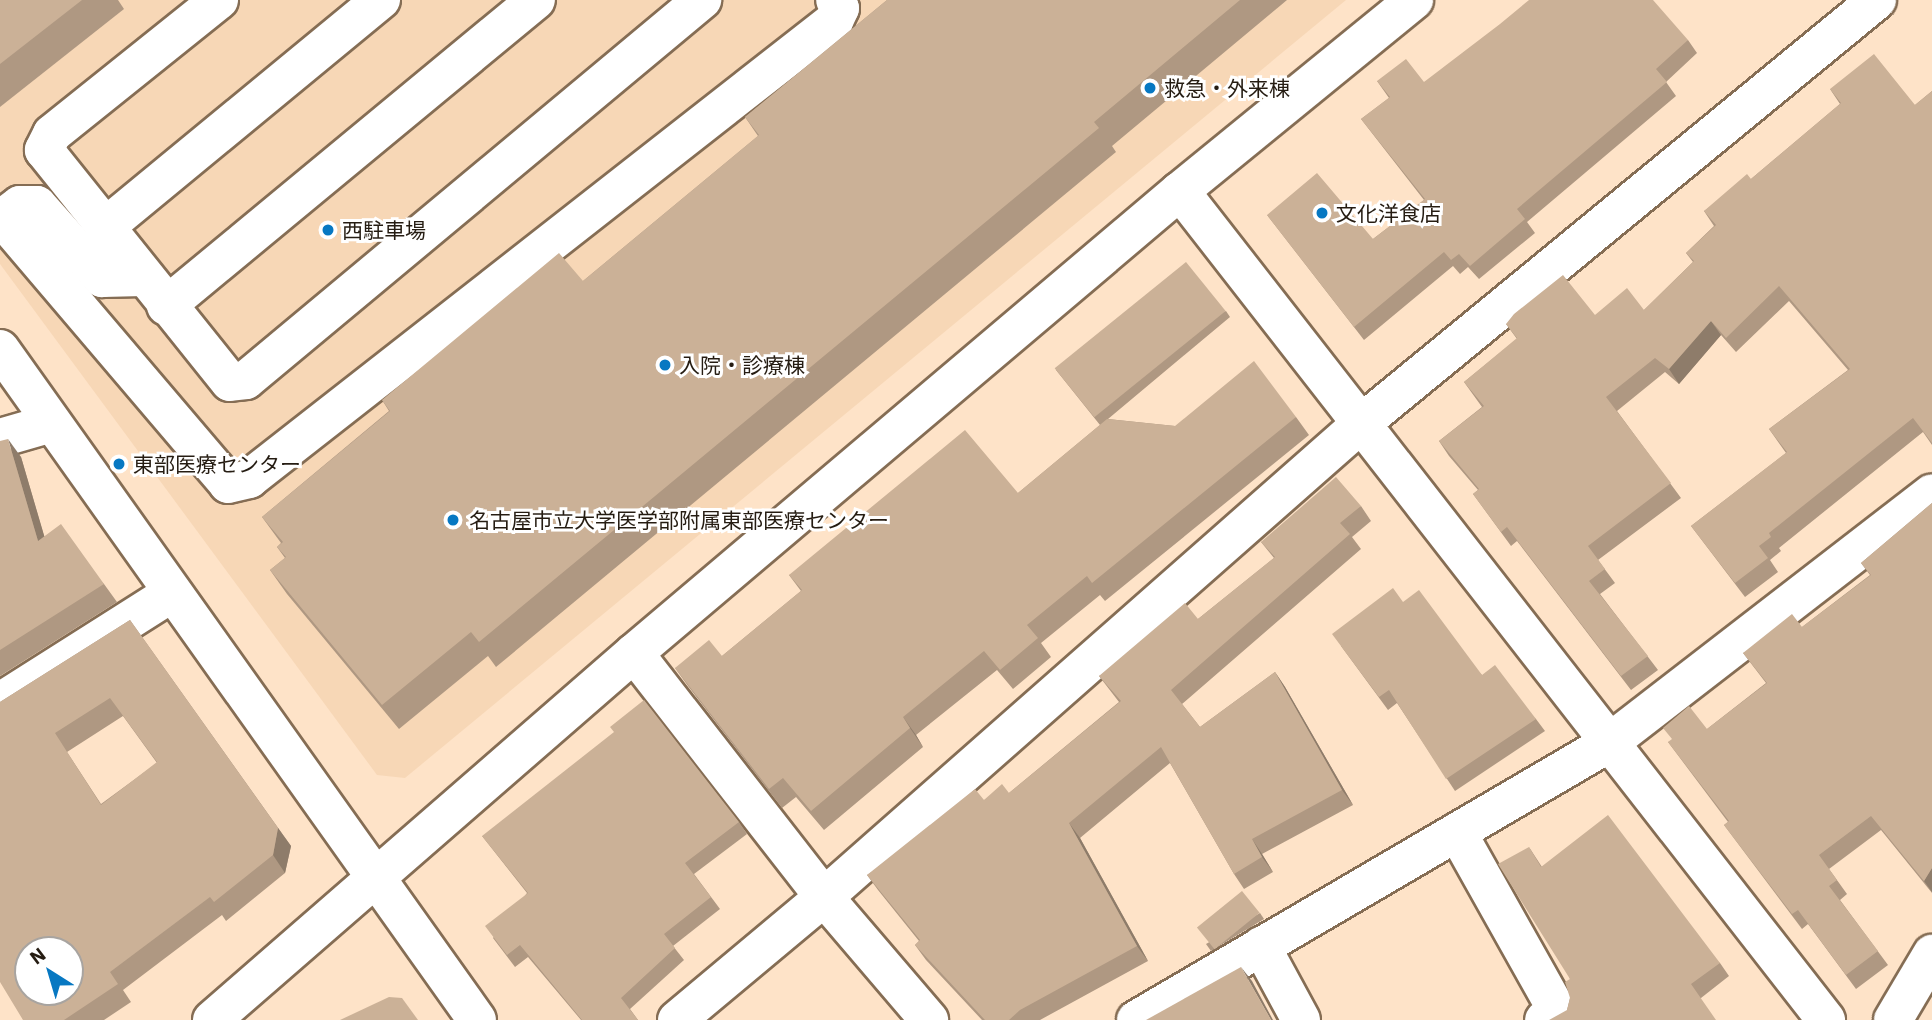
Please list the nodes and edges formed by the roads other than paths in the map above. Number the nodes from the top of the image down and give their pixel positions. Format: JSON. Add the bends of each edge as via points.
{"nodes":[{"id":1,"x":381,"y":0,"type":"edge"},
{"id":2,"x":702,"y":0,"type":"edge"},
{"id":3,"x":835,"y":0,"type":"edge"},
{"id":4,"x":1414,"y":0,"type":"edge"},
{"id":5,"x":1877,"y":0,"type":"edge"},
{"id":6,"x":530,"y":2,"type":"edge"},
{"id":7,"x":200,"y":6,"type":"edge"},
{"id":8,"x":1180,"y":191,"type":"junction"},
{"id":9,"x":1,"y":219,"type":"edge"},
{"id":10,"x":104,"y":229,"type":"junction"},
{"id":11,"x":154,"y":291,"type":"junction"},
{"id":12,"x":0,"y":349,"type":"edge"},
{"id":13,"x":1363,"y":422,"type":"junction"},
{"id":14,"x":52,"y":423,"type":"junction"},
{"id":15,"x":0,"y":438,"type":"edge"},
{"id":16,"x":1932,"y":493,"type":"edge"},
{"id":17,"x":172,"y":593,"type":"junction"},
{"id":18,"x":634,"y":653,"type":"junction"},
{"id":19,"x":0,"y":702,"type":"edge"},
{"id":20,"x":1609,"y":743,"type":"junction"},
{"id":21,"x":1457,"y":832,"type":"junction"},
{"id":22,"x":375,"y":880,"type":"junction"},
{"id":23,"x":824,"y":897,"type":"junction"},
{"id":24,"x":1261,"y":946,"type":"junction"},
{"id":25,"x":1932,"y":954,"type":"edge"},
{"id":26,"x":1896,"y":1019,"type":"edge"},
{"id":27,"x":212,"y":1020,"type":"edge"},
{"id":28,"x":477,"y":1020,"type":"edge"},
{"id":29,"x":677,"y":1020,"type":"edge"},
{"id":30,"x":929,"y":1020,"type":"edge"},
{"id":31,"x":1136,"y":1020,"type":"edge"},
{"id":32,"x":1301,"y":1020,"type":"edge"},
{"id":33,"x":1544,"y":1020,"type":"edge"},
{"id":34,"x":1826,"y":1020,"type":"edge"}],
"edges":[{"from":1,"to":10,"type":"street"},
{"from":2,"to":11,"type":"street","via":[[246,380],[230,382]]},
{"from":3,"to":9,"type":"street","via":[[840,8],[834,21],[248,479],[228,484]]},
{"from":4,"to":8,"type":"street"},
{"from":5,"to":13,"type":"street"},
{"from":6,"to":11,"type":"street"},
{"from":7,"to":10,"type":"street","via":[[52,134],[44,150]]},
{"from":8,"to":13,"type":"street"},
{"from":8,"to":18,"type":"street"},
{"from":9,"to":11,"type":"street","via":[[20,205],[37,205],[102,278]]},
{"from":10,"to":11,"type":"street"},
{"from":12,"to":14,"type":"street"},
{"from":13,"to":20,"type":"street"},
{"from":13,"to":23,"type":"street"},
{"from":14,"to":15,"type":"street"},
{"from":14,"to":17,"type":"street"},
{"from":16,"to":20,"type":"street"},
{"from":17,"to":19,"type":"street"},
{"from":17,"to":22,"type":"street"},
{"from":18,"to":22,"type":"street"},
{"from":18,"to":23,"type":"street"},
{"from":20,"to":21,"type":"street"},
{"from":20,"to":34,"type":"street"},
{"from":21,"to":24,"type":"street"},
{"from":21,"to":33,"type":"street","via":[[1558,1012]]},
{"from":22,"to":27,"type":"street"},
{"from":22,"to":28,"type":"street"},
{"from":23,"to":29,"type":"street"},
{"from":23,"to":30,"type":"street"},
{"from":24,"to":31,"type":"street"},
{"from":24,"to":32,"type":"street"},
{"from":25,"to":26,"type":"street"}]}
